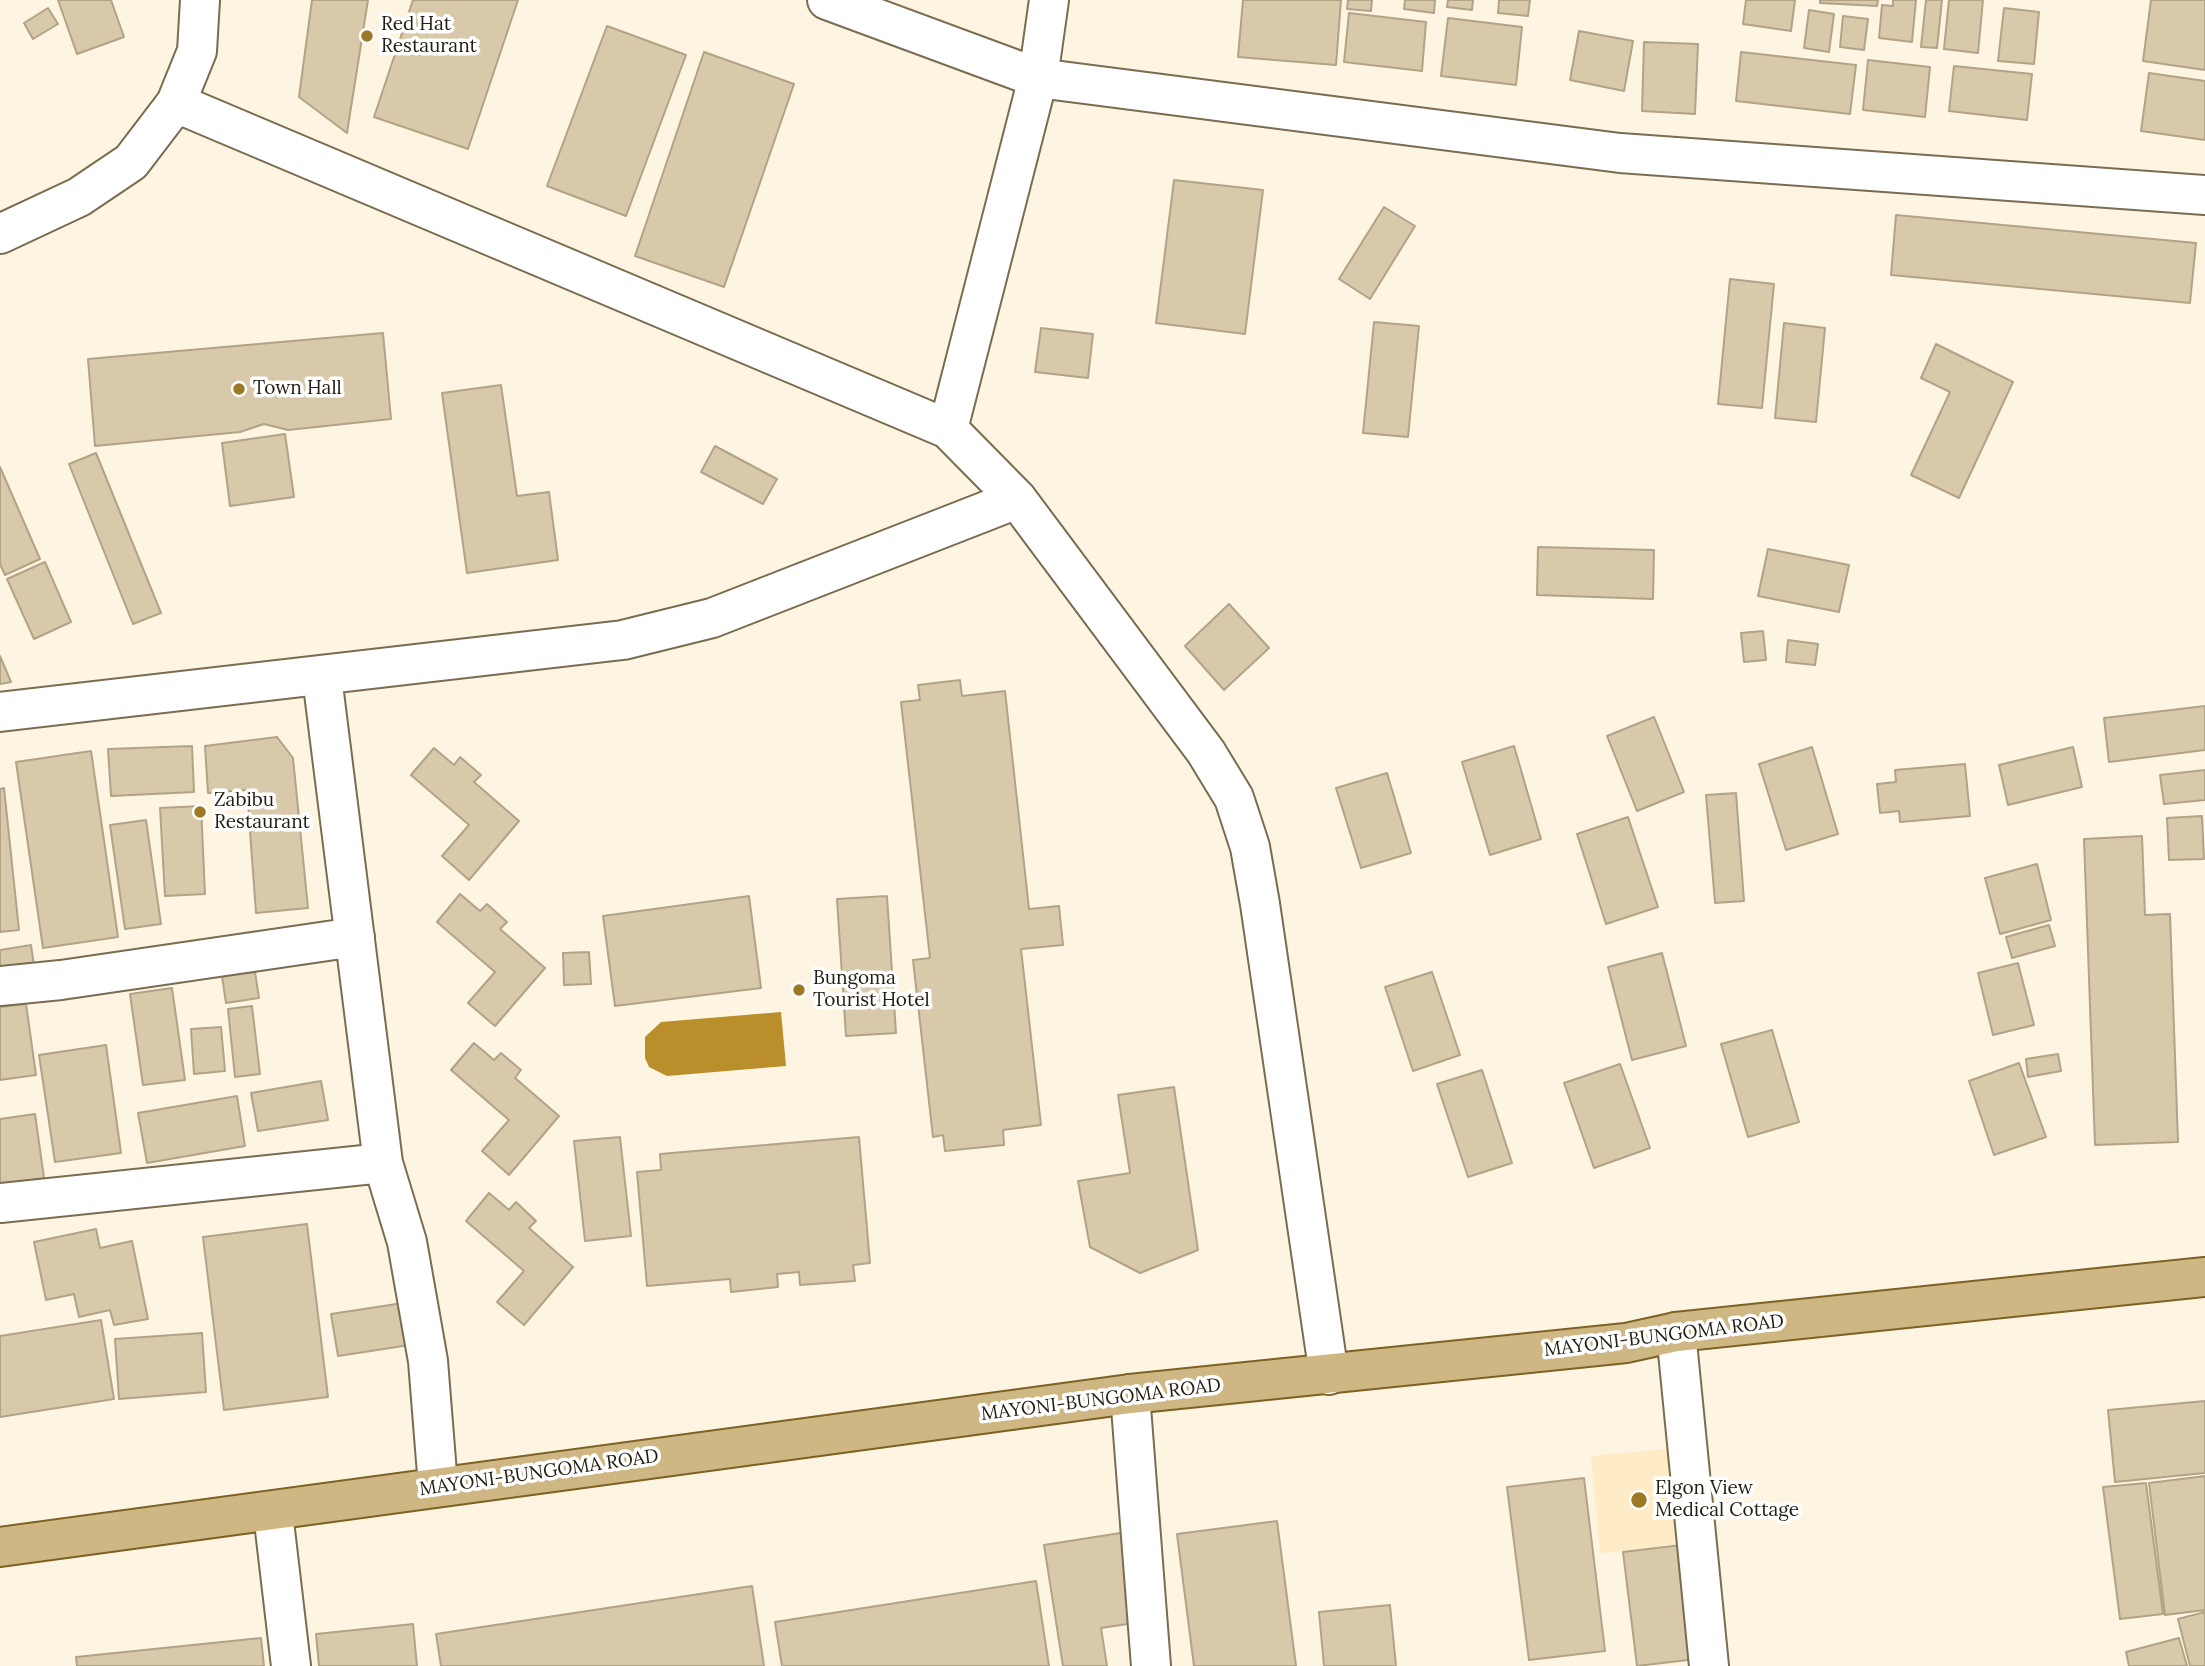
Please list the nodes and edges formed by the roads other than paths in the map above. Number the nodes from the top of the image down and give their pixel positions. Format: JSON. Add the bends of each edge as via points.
{"nodes":[{"id":1,"x":200,"y":0,"type":"edge"},
{"id":2,"x":827,"y":0,"type":"edge"},
{"id":3,"x":1049,"y":0,"type":"edge"},
{"id":4,"x":1038,"y":78,"type":"junction"},
{"id":5,"x":176,"y":103,"type":"junction"},
{"id":6,"x":2205,"y":195,"type":"edge"},
{"id":7,"x":0,"y":234,"type":"edge"},
{"id":8,"x":948,"y":429,"type":"junction"},
{"id":9,"x":1017,"y":499,"type":"junction"},
{"id":10,"x":322,"y":677,"type":"junction"},
{"id":11,"x":0,"y":712,"type":"edge"},
{"id":12,"x":355,"y":937,"type":"junction"},
{"id":13,"x":0,"y":986,"type":"edge"},
{"id":14,"x":383,"y":1163,"type":"junction"},
{"id":15,"x":0,"y":1203,"type":"edge"},
{"id":16,"x":2205,"y":1277,"type":"edge"},
{"id":17,"x":1676,"y":1332,"type":"junction"},
{"id":18,"x":1329,"y":1375,"type":"junction"},
{"id":19,"x":1130,"y":1394,"type":"junction"},
{"id":20,"x":438,"y":1486,"type":"junction"},
{"id":21,"x":273,"y":1513,"type":"junction"},
{"id":22,"x":0,"y":1547,"type":"edge"},
{"id":23,"x":291,"y":1666,"type":"edge"},
{"id":24,"x":1152,"y":1666,"type":"edge"},
{"id":25,"x":1709,"y":1666,"type":"edge"}],
"edges":[{"from":1,"to":5,"type":"street","via":[[197,51]]},
{"from":2,"to":4,"type":"street"},
{"from":3,"to":4,"type":"street"},
{"from":4,"to":6,"type":"street","via":[[1620,153]]},
{"from":4,"to":8,"type":"street"},
{"from":5,"to":7,"type":"street","via":[[131,162],[79,197]]},
{"from":5,"to":8,"type":"street"},
{"from":8,"to":9,"type":"street"},
{"from":9,"to":10,"type":"street","via":[[699,621],[623,640]]},
{"from":9,"to":18,"type":"street","via":[[1206,752],[1234,799],[1250,847]]},
{"from":10,"to":11,"type":"street"},
{"from":10,"to":12,"type":"street"},
{"from":12,"to":13,"type":"street"},
{"from":12,"to":14,"type":"street"},
{"from":14,"to":15,"type":"street"},
{"from":14,"to":20,"type":"street","via":[[407,1242],[428,1361]]},
{"from":16,"to":17,"type":"main road","name":"MAYONI-BUNGOMA ROAD"},
{"from":17,"to":18,"type":"main road","name":"MAYONI-BUNGOMA ROAD","via":[[1626,1343]]},
{"from":17,"to":25,"type":"street"},
{"from":18,"to":19,"type":"main road","name":"MAYONI-BUNGOMA ROAD"},
{"from":19,"to":20,"type":"main road","name":"MAYONI-BUNGOMA ROAD"},
{"from":19,"to":24,"type":"street"},
{"from":20,"to":21,"type":"main road","name":"MAYONI-BUNGOMA ROAD"},
{"from":21,"to":22,"type":"main road","name":"MAYONI-BUNGOMA ROAD"},
{"from":21,"to":23,"type":"street"}]}
